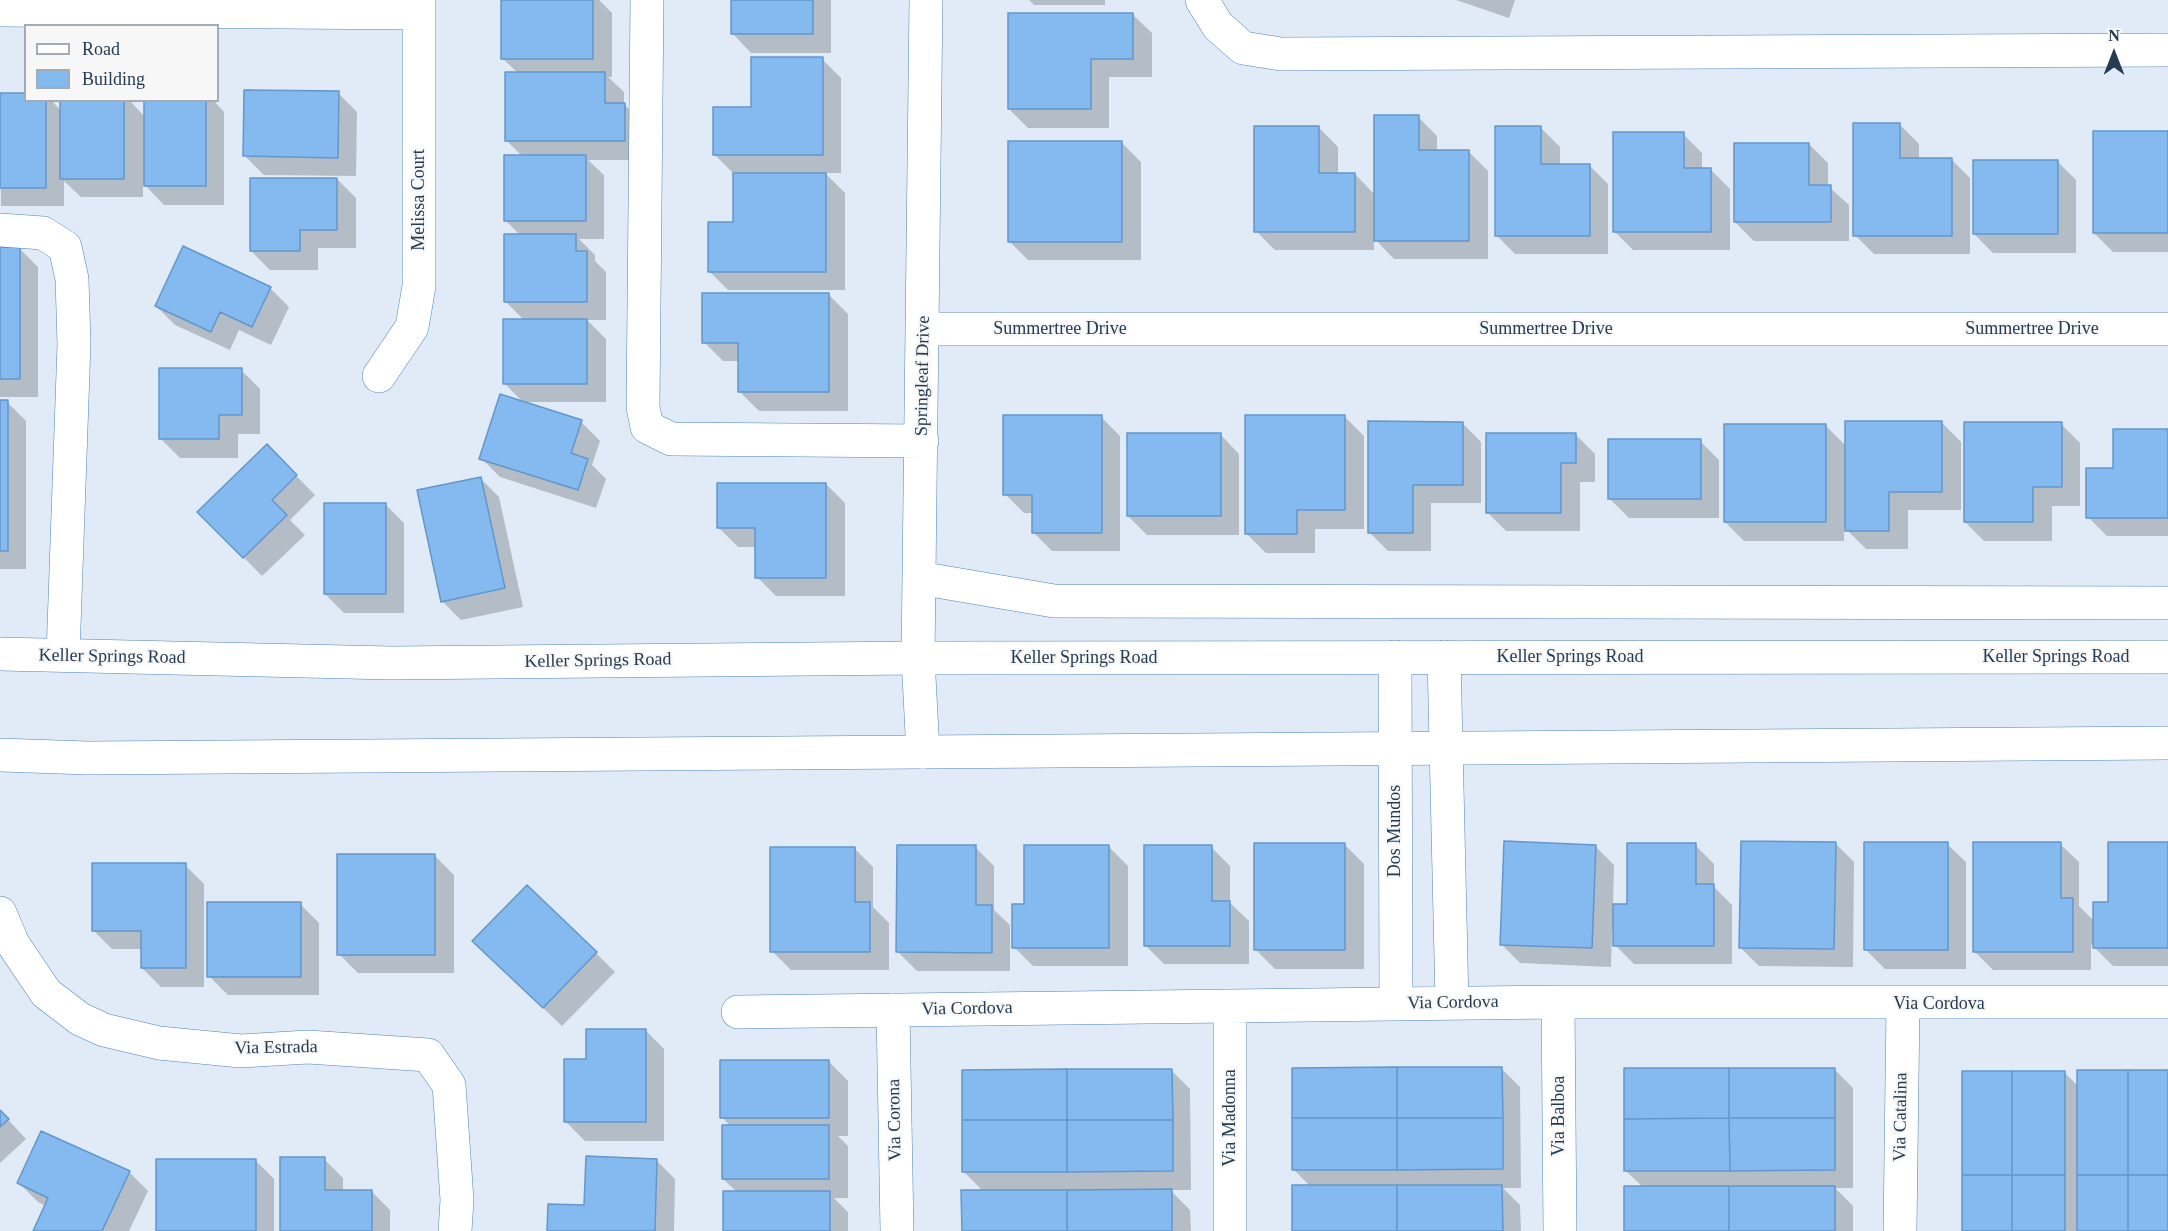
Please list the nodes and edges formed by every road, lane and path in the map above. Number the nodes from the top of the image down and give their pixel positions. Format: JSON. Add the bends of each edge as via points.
{"nodes":[{"id":1,"x":647,"y":0,"type":"edge"},
{"id":2,"x":926,"y":0,"type":"edge"},
{"id":3,"x":1203,"y":0,"type":"edge"},
{"id":4,"x":419,"y":7,"type":"edge"},
{"id":5,"x":0,"y":10,"type":"edge"},
{"id":6,"x":2168,"y":50,"type":"edge"},
{"id":7,"x":0,"y":230,"type":"edge"},
{"id":8,"x":2168,"y":329,"type":"edge"},
{"id":9,"x":924,"y":330,"type":"junction"},
{"id":10,"x":378,"y":376,"type":"dead end"},
{"id":11,"x":922,"y":441,"type":"junction"},
{"id":12,"x":919,"y":578,"type":"junction"},
{"id":13,"x":2168,"y":603,"type":"edge"},
{"id":14,"x":0,"y":654,"type":"edge"},
{"id":15,"x":63,"y":655,"type":"junction"},
{"id":16,"x":1395,"y":657,"type":"junction"},
{"id":17,"x":1444,"y":657,"type":"junction"},
{"id":18,"x":2168,"y":657,"type":"edge"},
{"id":19,"x":918,"y":658,"type":"junction"},
{"id":20,"x":2168,"y":743,"type":"edge"},
{"id":21,"x":1395,"y":748,"type":"junction"},
{"id":22,"x":1447,"y":748,"type":"junction"},
{"id":23,"x":923,"y":752,"type":"junction"},
{"id":24,"x":0,"y":755,"type":"edge"},
{"id":25,"x":0,"y":913,"type":"edge"},
{"id":26,"x":1558,"y":1002,"type":"junction"},
{"id":27,"x":2168,"y":1002,"type":"edge"},
{"id":28,"x":1452,"y":1003,"type":"junction"},
{"id":29,"x":1396,"y":1004,"type":"junction"},
{"id":30,"x":1903,"y":1004,"type":"junction"},
{"id":31,"x":1230,"y":1006,"type":"junction"},
{"id":32,"x":893,"y":1010,"type":"junction"},
{"id":33,"x":738,"y":1012,"type":"dead end"},
{"id":34,"x":455,"y":1231,"type":"edge"},
{"id":35,"x":897,"y":1231,"type":"edge"},
{"id":36,"x":1230,"y":1231,"type":"edge"},
{"id":37,"x":1560,"y":1231,"type":"edge"},
{"id":38,"x":1900,"y":1231,"type":"edge"}],
"edges":[{"from":1,"to":11,"type":"street","via":[[643,407],[647,426],[671,439]]},
{"from":2,"to":9,"type":"street","name":"Springleaf Drive"},
{"from":3,"to":6,"type":"street","via":[[1218,26],[1243,48],[1281,54]]},
{"from":4,"to":5,"type":"street"},
{"from":4,"to":10,"type":"street","name":"Melissa Court","via":[[419,286],[412,327]]},
{"from":7,"to":15,"type":"street","via":[[44,233],[66,247],[72,279],[74,344]]},
{"from":8,"to":9,"type":"street","name":"Summertree Drive"},
{"from":9,"to":11,"type":"street","name":"Springleaf Drive"},
{"from":11,"to":12,"type":"street","name":"Springleaf Drive"},
{"from":12,"to":13,"type":"street","via":[[1054,601]]},
{"from":12,"to":19,"type":"street","name":"Springleaf Drive"},
{"from":14,"to":15,"type":"street","name":"Keller Springs Road"},
{"from":15,"to":19,"type":"street","name":"Keller Springs Road","via":[[391,663]]},
{"from":16,"to":17,"type":"street","name":"Keller Springs Road"},
{"from":16,"to":19,"type":"street","name":"Keller Springs Road"},
{"from":16,"to":21,"type":"street","name":"Dos Mundos"},
{"from":17,"to":18,"type":"street","name":"Keller Springs Road"},
{"from":17,"to":22,"type":"street"},
{"from":19,"to":23,"type":"street","name":"Springleaf Drive"},
{"from":20,"to":22,"type":"street"},
{"from":21,"to":22,"type":"street"},
{"from":21,"to":23,"type":"street"},
{"from":21,"to":29,"type":"street","name":"Dos Mundos"},
{"from":22,"to":28,"type":"street"},
{"from":23,"to":24,"type":"street","via":[[100,758]]},
{"from":25,"to":34,"type":"street","name":"Via Estrada","via":[[13,944],[46,993],[80,1019],[104,1030],[159,1043],[242,1051],[308,1047],[428,1055],[449,1085],[458,1200]]},
{"from":26,"to":28,"type":"street","name":"Via Cordova"},
{"from":26,"to":30,"type":"street","name":"Via Cordova"},
{"from":26,"to":37,"type":"street","name":"Via Balboa"},
{"from":27,"to":30,"type":"street","name":"Via Cordova"},
{"from":28,"to":29,"type":"street","name":"Via Cordova"},
{"from":29,"to":31,"type":"street","name":"Via Cordova"},
{"from":30,"to":38,"type":"street","name":"Via Catalina"},
{"from":31,"to":32,"type":"street","name":"Via Cordova"},
{"from":31,"to":36,"type":"street","name":"Via Madonna"},
{"from":32,"to":33,"type":"street","name":"Via Cordova"},
{"from":32,"to":35,"type":"street","name":"Via Corona"}]}
